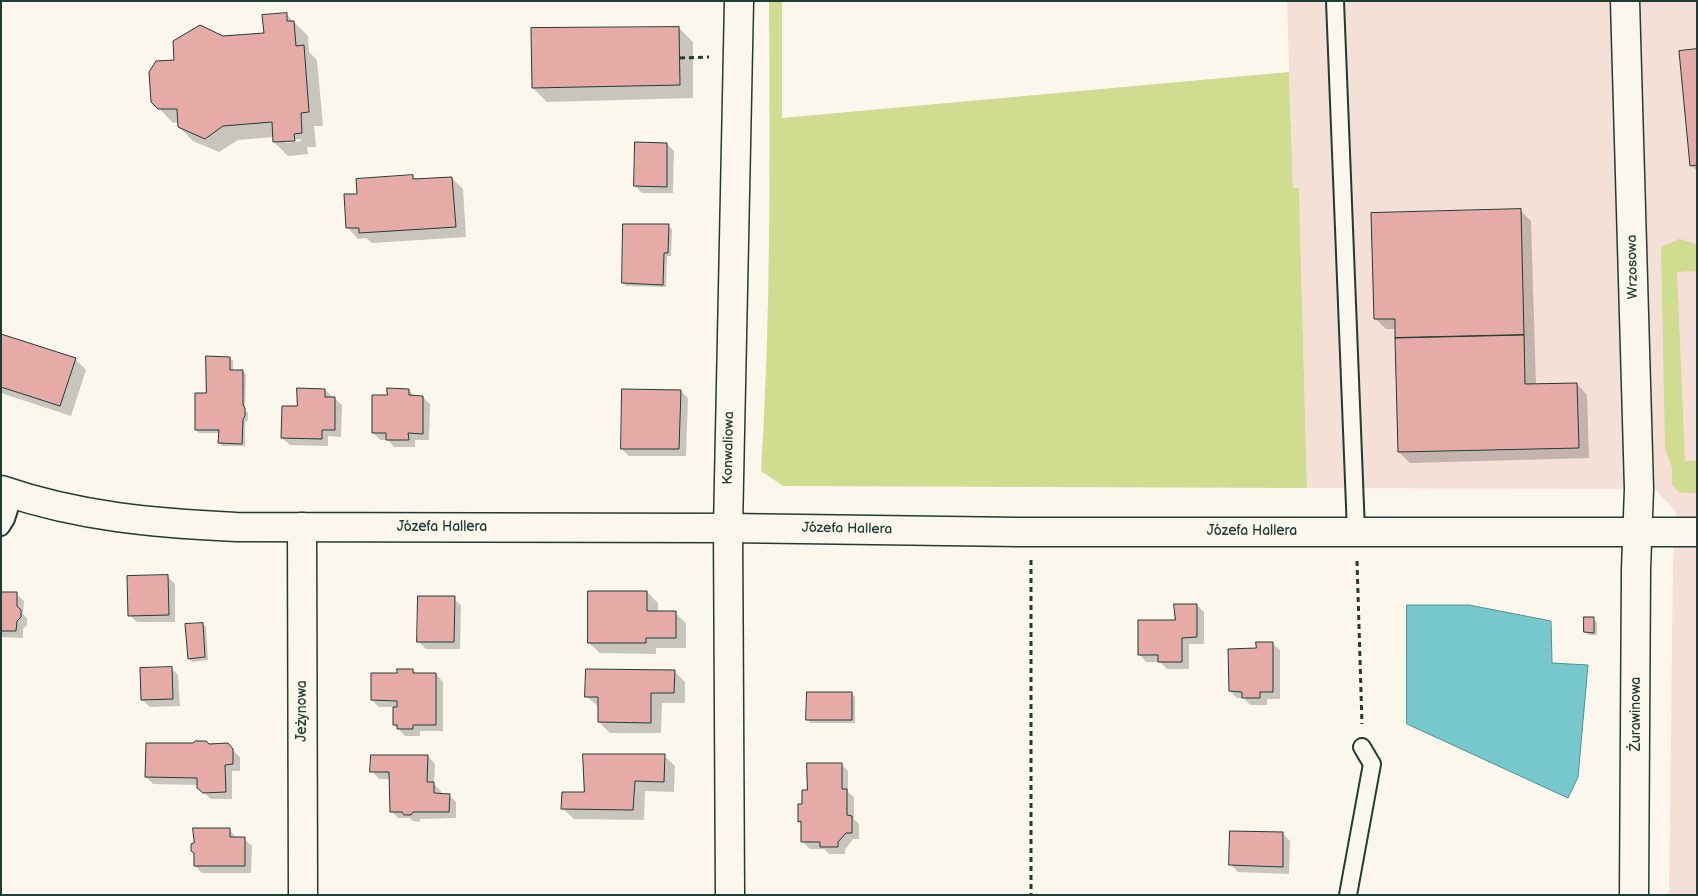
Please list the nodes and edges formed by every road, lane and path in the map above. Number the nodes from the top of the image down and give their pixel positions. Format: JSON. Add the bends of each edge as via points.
{"nodes":[{"id":1,"x":739,"y":1,"type":"edge"},
{"id":2,"x":1335,"y":1,"type":"edge"},
{"id":3,"x":1625,"y":1,"type":"edge"},
{"id":4,"x":8,"y":492,"type":"edge"},
{"id":5,"x":302,"y":526,"type":"junction"},
{"id":6,"x":1,"y":527,"type":"edge"},
{"id":7,"x":728,"y":528,"type":"junction"},
{"id":8,"x":1356,"y":531,"type":"junction"},
{"id":9,"x":1031,"y":532,"type":"junction"},
{"id":10,"x":1638,"y":532,"type":"junction"},
{"id":11,"x":1697,"y":532,"type":"edge"},
{"id":12,"x":1362,"y":748,"type":"joint"},
{"id":13,"x":302,"y":895,"type":"edge"},
{"id":14,"x":730,"y":895,"type":"edge"},
{"id":15,"x":1031,"y":895,"type":"edge"},
{"id":16,"x":1348,"y":895,"type":"edge"},
{"id":17,"x":1634,"y":895,"type":"edge"}],
"edges":[{"from":1,"to":7,"type":"street","name":"Konwaliowa"},
{"from":2,"to":8,"type":"lane"},
{"from":3,"to":10,"type":"street","name":"Wrzosowa"},
{"from":4,"to":5,"type":"street","name":"Józefa Hallera","via":[[43,504],[126,519],[236,528]]},
{"from":4,"to":6,"type":"lane","via":[[6,519]]},
{"from":5,"to":7,"type":"street","name":"Józefa Hallera"},
{"from":5,"to":13,"type":"street","name":"Jeżynowa"},
{"from":7,"to":9,"type":"street","name":"Józefa Hallera"},
{"from":7,"to":14,"type":"street","name":"Konwaliowa"},
{"from":8,"to":9,"type":"street","name":"Józefa Hallera"},
{"from":8,"to":10,"type":"street","name":"Józefa Hallera"},
{"from":8,"to":12,"type":"path"},
{"from":9,"to":15,"type":"path"},
{"from":10,"to":11,"type":"street","name":"Józefa Hallera"},
{"from":10,"to":17,"type":"street","name":"Żurawinowa"},
{"from":12,"to":16,"type":"lane","via":[[1372,764]]}]}
